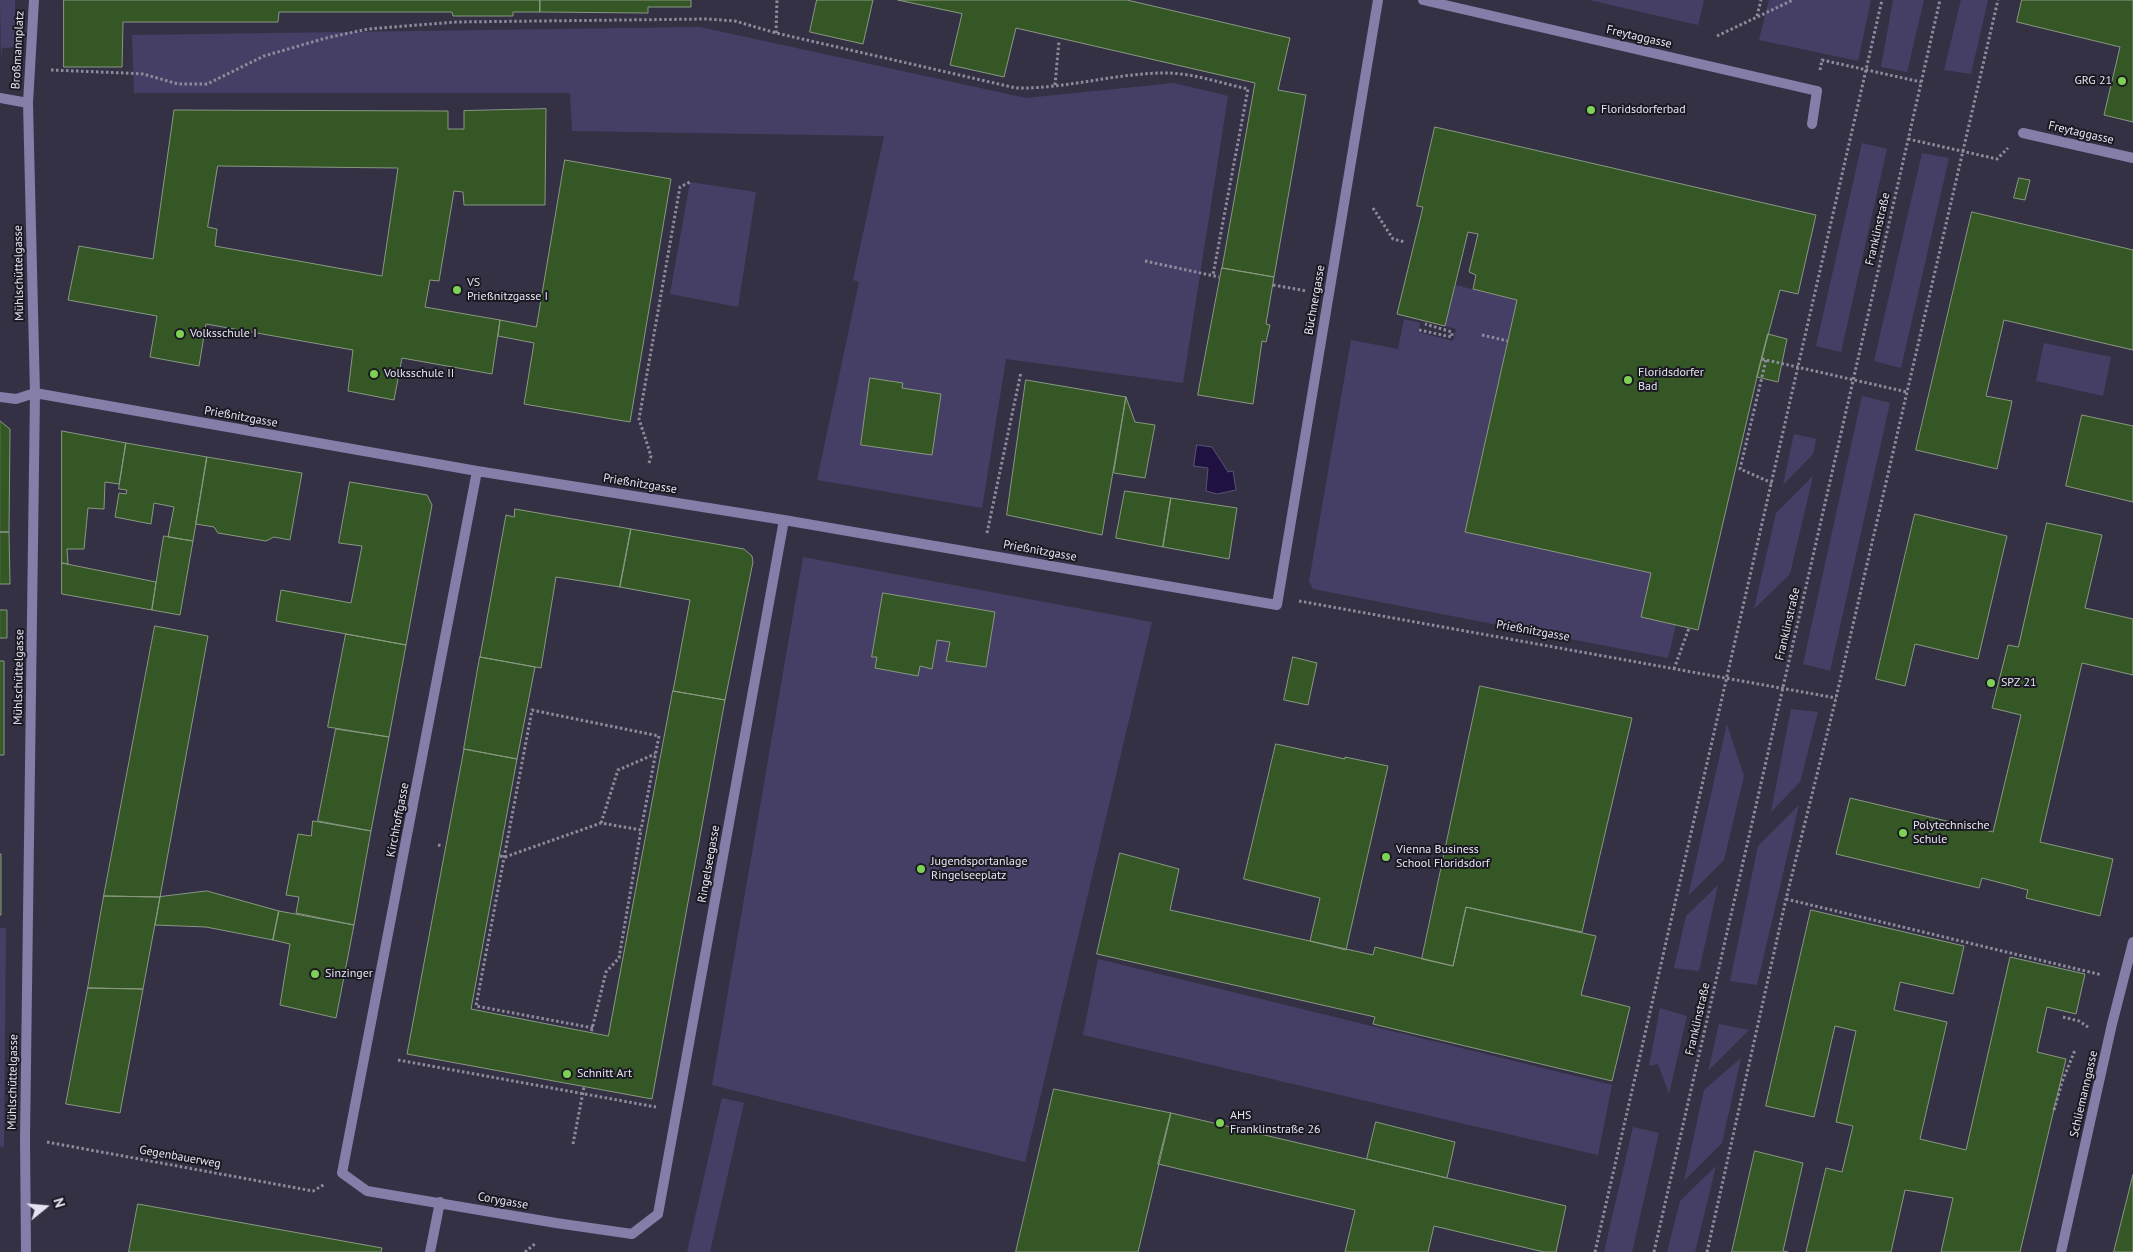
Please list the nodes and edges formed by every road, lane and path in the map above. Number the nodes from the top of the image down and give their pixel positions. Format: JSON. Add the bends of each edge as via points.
{"nodes":[{"id":1,"x":34,"y":0,"type":"edge"},
{"id":2,"x":777,"y":0,"type":"edge"},
{"id":3,"x":1378,"y":0,"type":"edge"},
{"id":4,"x":1422,"y":0,"type":"edge"},
{"id":5,"x":1760,"y":0,"type":"edge"},
{"id":6,"x":1793,"y":0,"type":"edge"},
{"id":7,"x":1882,"y":0,"type":"edge"},
{"id":8,"x":1940,"y":0,"type":"edge"},
{"id":9,"x":1998,"y":0,"type":"edge"},
{"id":10,"x":1756,"y":17,"type":"junction"},
{"id":11,"x":776,"y":32,"type":"junction"},
{"id":12,"x":1717,"y":36,"type":"dead end"},
{"id":13,"x":1059,"y":41,"type":"dead end"},
{"id":14,"x":31,"y":67,"type":"junction"},
{"id":15,"x":1866,"y":70,"type":"junction"},
{"id":16,"x":1921,"y":82,"type":"junction"},
{"id":17,"x":1054,"y":85,"type":"junction"},
{"id":18,"x":1817,"y":91,"type":"junction"},
{"id":19,"x":0,"y":98,"type":"edge"},
{"id":20,"x":28,"y":103,"type":"junction"},
{"id":21,"x":1812,"y":124,"type":"dead end"},
{"id":22,"x":2023,"y":133,"type":"joint"},
{"id":23,"x":1908,"y":139,"type":"junction"},
{"id":24,"x":1964,"y":151,"type":"junction"},
{"id":25,"x":2133,"y":158,"type":"edge"},
{"id":26,"x":690,"y":182,"type":"dead end"},
{"id":27,"x":1373,"y":208,"type":"dead end"},
{"id":28,"x":1405,"y":242,"type":"dead end"},
{"id":29,"x":1145,"y":261,"type":"dead end"},
{"id":30,"x":1213,"y":275,"type":"junction"},
{"id":31,"x":1219,"y":277,"type":"dead end"},
{"id":32,"x":1273,"y":285,"type":"dead end"},
{"id":33,"x":1329,"y":295,"type":"junction"},
{"id":34,"x":1425,"y":324,"type":"dead end"},
{"id":35,"x":1419,"y":330,"type":"dead end"},
{"id":36,"x":1482,"y":335,"type":"dead end"},
{"id":37,"x":1508,"y":341,"type":"dead end"},
{"id":38,"x":1799,"y":366,"type":"junction"},
{"id":39,"x":1021,"y":372,"type":"dead end"},
{"id":40,"x":1852,"y":379,"type":"junction"},
{"id":41,"x":1907,"y":392,"type":"junction"},
{"id":42,"x":36,"y":394,"type":"junction"},
{"id":43,"x":0,"y":397,"type":"edge"},
{"id":44,"x":649,"y":463,"type":"dead end"},
{"id":45,"x":477,"y":471,"type":"junction"},
{"id":46,"x":1772,"y":483,"type":"junction"},
{"id":47,"x":784,"y":520,"type":"junction"},
{"id":48,"x":983,"y":554,"type":"junction"},
{"id":49,"x":1278,"y":601,"type":"junction"},
{"id":50,"x":1688,"y":628,"type":"dead end"},
{"id":51,"x":1674,"y":669,"type":"junction"},
{"id":52,"x":1727,"y":679,"type":"junction"},
{"id":53,"x":1782,"y":688,"type":"junction"},
{"id":54,"x":1836,"y":698,"type":"junction"},
{"id":55,"x":655,"y":754,"type":"junction"},
{"id":56,"x":602,"y":823,"type":"junction"},
{"id":57,"x":641,"y":830,"type":"junction"},
{"id":58,"x":438,"y":845,"type":"dead end"},
{"id":59,"x":444,"y":846,"type":"dead end"},
{"id":60,"x":500,"y":856,"type":"dead end"},
{"id":61,"x":505,"y":857,"type":"junction"},
{"id":62,"x":1786,"y":899,"type":"junction"},
{"id":63,"x":2133,"y":942,"type":"edge"},
{"id":64,"x":2124,"y":980,"type":"junction"},
{"id":65,"x":2063,"y":1017,"type":"dead end"},
{"id":66,"x":593,"y":1028,"type":"junction"},
{"id":67,"x":2091,"y":1030,"type":"dead end"},
{"id":68,"x":591,"y":1033,"type":"dead end"},
{"id":69,"x":2075,"y":1050,"type":"dead end"},
{"id":70,"x":398,"y":1060,"type":"dead end"},
{"id":71,"x":584,"y":1087,"type":"dead end"},
{"id":72,"x":584,"y":1094,"type":"junction"},
{"id":73,"x":656,"y":1108,"type":"dead end"},
{"id":74,"x":2054,"y":1110,"type":"dead end"},
{"id":75,"x":25,"y":1138,"type":"junction"},
{"id":76,"x":572,"y":1144,"type":"dead end"},
{"id":77,"x":342,"y":1173,"type":"junction"},
{"id":78,"x":440,"y":1202,"type":"junction"},
{"id":79,"x":658,"y":1214,"type":"joint"},
{"id":80,"x":537,"y":1242,"type":"dead end"},
{"id":81,"x":26,"y":1252,"type":"edge"},
{"id":82,"x":430,"y":1252,"type":"edge"},
{"id":83,"x":524,"y":1252,"type":"edge"},
{"id":84,"x":1595,"y":1252,"type":"edge"},
{"id":85,"x":1654,"y":1252,"type":"edge"},
{"id":86,"x":1707,"y":1252,"type":"edge"},
{"id":87,"x":2061,"y":1252,"type":"edge"}],
"edges":[{"from":1,"to":14,"type":"street","name":"Broßmannplatz"},
{"from":2,"to":11,"type":"path"},
{"from":3,"to":33,"type":"street","name":"Büchnergasse"},
{"from":4,"to":18,"type":"street","name":"Freytaggasse"},
{"from":5,"to":10,"type":"path"},
{"from":6,"to":10,"type":"path"},
{"from":7,"to":15,"type":"path"},
{"from":8,"to":16,"type":"path","name":"Franklinstraße"},
{"from":9,"to":24,"type":"path"},
{"from":10,"to":12,"type":"path"},
{"from":11,"to":14,"type":"path","via":[[735,21],[707,18],[406,24],[294,46],[264,56],[207,84],[194,85],[143,74],[58,72]]},
{"from":11,"to":17,"type":"path","via":[[1016,88]]},
{"from":13,"to":17,"type":"path"},
{"from":14,"to":20,"type":"street","name":"Broßmannplatz"},
{"from":15,"to":16,"type":"path"},
{"from":15,"to":18,"type":"path","via":[[1822,60]]},
{"from":15,"to":38,"type":"path"},
{"from":16,"to":23,"type":"path","name":"Franklinstraße"},
{"from":17,"to":30,"type":"path","via":[[1164,73],[1248,89]]},
{"from":18,"to":21,"type":"street"},
{"from":19,"to":20,"type":"street","name":"Broßmannplatz"},
{"from":20,"to":42,"type":"street","name":"Mühlschüttelgasse"},
{"from":22,"to":24,"type":"path","via":[[1997,159]]},
{"from":22,"to":25,"type":"street","name":"Freytaggasse"},
{"from":23,"to":24,"type":"path"},
{"from":23,"to":40,"type":"path","name":"Franklinstraße"},
{"from":24,"to":41,"type":"path"},
{"from":26,"to":44,"type":"path","via":[[680,187],[639,419],[651,456]]},
{"from":27,"to":28,"type":"path","via":[[1394,239]]},
{"from":29,"to":30,"type":"path"},
{"from":30,"to":31,"type":"path"},
{"from":32,"to":33,"type":"path"},
{"from":33,"to":49,"type":"street","name":"Büchnergasse"},
{"from":34,"to":35,"type":"path","via":[[1452,332],[1452,337]]},
{"from":36,"to":37,"type":"path"},
{"from":38,"to":40,"type":"path"},
{"from":38,"to":46,"type":"path"},
{"from":38,"to":46,"type":"path","via":[[1764,359],[1740,469]]},
{"from":39,"to":48,"type":"path"},
{"from":40,"to":41,"type":"path"},
{"from":40,"to":53,"type":"path","name":"Franklinstraße"},
{"from":41,"to":54,"type":"path"},
{"from":42,"to":43,"type":"street","name":"Prießnitzgasse","via":[[16,399]]},
{"from":42,"to":45,"type":"street","name":"Prießnitzgasse"},
{"from":42,"to":75,"type":"street","name":"Mühlschüttelgasse"},
{"from":45,"to":47,"type":"street","name":"Prießnitzgasse"},
{"from":45,"to":77,"type":"street","name":"Kirchhoffgasse"},
{"from":46,"to":52,"type":"path"},
{"from":47,"to":48,"type":"street","name":"Prießnitzgasse"},
{"from":47,"to":79,"type":"street","name":"Ringelseegasse"},
{"from":48,"to":49,"type":"street","name":"Prießnitzgasse"},
{"from":49,"to":51,"type":"path","name":"Prießnitzgasse"},
{"from":50,"to":51,"type":"path"},
{"from":51,"to":52,"type":"path","name":"Prießnitzgasse"},
{"from":52,"to":53,"type":"path","name":"Prießnitzgasse"},
{"from":52,"to":84,"type":"path"},
{"from":53,"to":54,"type":"path","name":"Prießnitzgasse"},
{"from":53,"to":85,"type":"path","name":"Franklinstraße"},
{"from":54,"to":62,"type":"path"},
{"from":55,"to":56,"type":"path","via":[[618,770]]},
{"from":55,"to":57,"type":"path"},
{"from":55,"to":61,"type":"path","via":[[659,736],[532,710]]},
{"from":56,"to":57,"type":"path"},
{"from":56,"to":61,"type":"path"},
{"from":57,"to":66,"type":"path","via":[[618,958],[606,972]]},
{"from":58,"to":59,"type":"path"},
{"from":60,"to":61,"type":"path"},
{"from":61,"to":66,"type":"path","via":[[476,1006]]},
{"from":62,"to":64,"type":"path"},
{"from":62,"to":86,"type":"path"},
{"from":63,"to":64,"type":"street","name":"Schliemanngasse"},
{"from":64,"to":87,"type":"street","name":"Schliemanngasse"},
{"from":65,"to":67,"type":"path","via":[[2079,1021]]},
{"from":66,"to":68,"type":"path"},
{"from":69,"to":74,"type":"path"},
{"from":70,"to":72,"type":"path"},
{"from":71,"to":72,"type":"path"},
{"from":72,"to":73,"type":"path"},
{"from":72,"to":76,"type":"path"},
{"from":75,"to":77,"type":"path","name":"Gegenbauerweg","via":[[313,1190]]},
{"from":75,"to":81,"type":"street","name":"Mühlschüttelgasse"},
{"from":77,"to":78,"type":"street","name":"Corygasse","via":[[367,1191]]},
{"from":78,"to":79,"type":"street","name":"Corygasse","via":[[632,1234]]},
{"from":78,"to":82,"type":"street"},
{"from":80,"to":83,"type":"path"}]}
